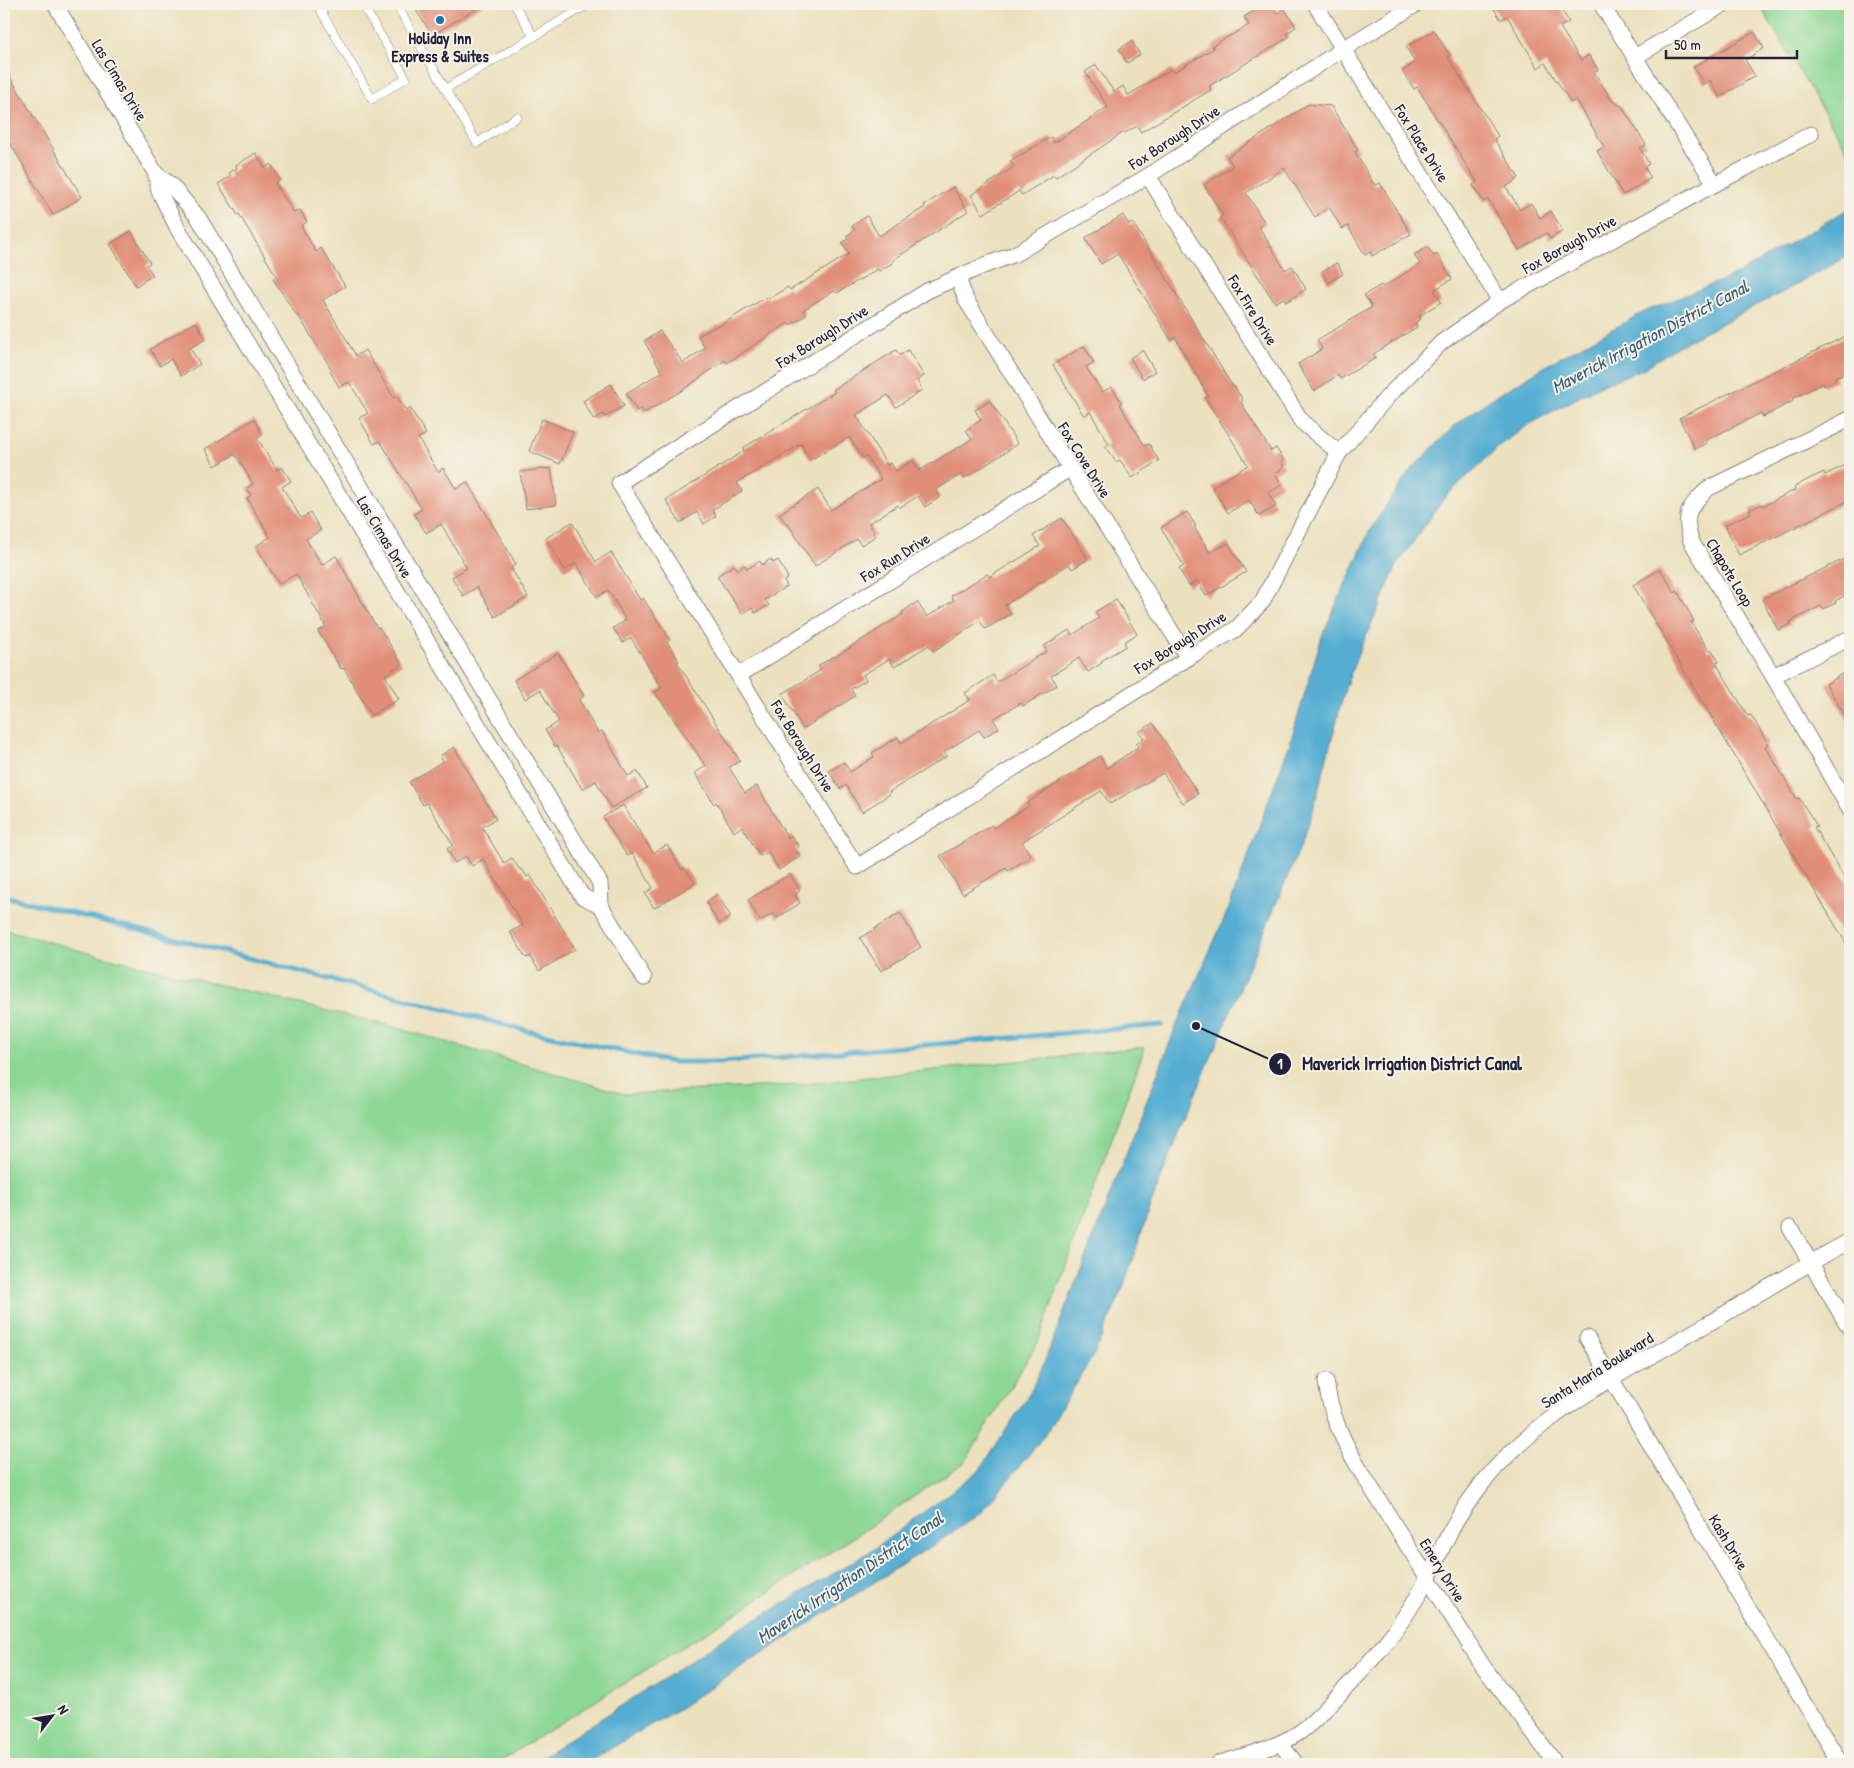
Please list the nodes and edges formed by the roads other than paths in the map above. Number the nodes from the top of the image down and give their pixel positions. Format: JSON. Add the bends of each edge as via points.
{"nodes":[{"id":1,"x":55,"y":4,"type":"edge"},
{"id":2,"x":317,"y":4,"type":"edge"},
{"id":3,"x":362,"y":4,"type":"edge"},
{"id":4,"x":396,"y":4,"type":"edge"},
{"id":5,"x":514,"y":4,"type":"edge"},
{"id":6,"x":589,"y":4,"type":"edge"},
{"id":7,"x":1315,"y":4,"type":"edge"},
{"id":8,"x":1417,"y":4,"type":"edge"},
{"id":9,"x":1601,"y":4,"type":"edge"},
{"id":10,"x":1724,"y":4,"type":"edge"},
{"id":11,"x":534,"y":37,"type":"junction"},
{"id":12,"x":1343,"y":49,"type":"junction"},
{"id":13,"x":1635,"y":57,"type":"junction"},
{"id":14,"x":445,"y":89,"type":"junction"},
{"id":15,"x":517,"y":116,"type":"dead end"},
{"id":16,"x":1811,"y":134,"type":"dead end"},
{"id":17,"x":156,"y":174,"type":"junction"},
{"id":18,"x":1148,"y":176,"type":"junction"},
{"id":19,"x":1715,"y":184,"type":"junction"},
{"id":20,"x":203,"y":226,"type":"junction"},
{"id":21,"x":183,"y":238,"type":"junction"},
{"id":22,"x":226,"y":264,"type":"junction"},
{"id":23,"x":206,"y":277,"type":"junction"},
{"id":24,"x":958,"y":278,"type":"junction"},
{"id":25,"x":1500,"y":301,"type":"junction"},
{"id":26,"x":259,"y":319,"type":"junction"},
{"id":27,"x":239,"y":331,"type":"junction"},
{"id":28,"x":286,"y":362,"type":"junction"},
{"id":29,"x":266,"y":374,"type":"junction"},
{"id":30,"x":314,"y":410,"type":"junction"},
{"id":31,"x":1850,"y":419,"type":"edge"},
{"id":32,"x":295,"y":422,"type":"junction"},
{"id":33,"x":1339,"y":453,"type":"junction"},
{"id":34,"x":343,"y":458,"type":"junction"},
{"id":35,"x":1069,"y":468,"type":"junction"},
{"id":36,"x":324,"y":470,"type":"junction"},
{"id":37,"x":373,"y":507,"type":"junction"},
{"id":38,"x":353,"y":519,"type":"junction"},
{"id":39,"x":410,"y":568,"type":"junction"},
{"id":40,"x":390,"y":580,"type":"junction"},
{"id":41,"x":1850,"y":638,"type":"edge"},
{"id":42,"x":458,"y":648,"type":"junction"},
{"id":43,"x":1188,"y":658,"type":"junction"},
{"id":44,"x":438,"y":660,"type":"junction"},
{"id":45,"x":739,"y":675,"type":"junction"},
{"id":46,"x":1773,"y":676,"type":"junction"},
{"id":47,"x":502,"y":722,"type":"junction"},
{"id":48,"x":483,"y":733,"type":"junction"},
{"id":49,"x":551,"y":802,"type":"junction"},
{"id":50,"x":1850,"y":810,"type":"edge"},
{"id":51,"x":532,"y":814,"type":"junction"},
{"id":52,"x":601,"y":906,"type":"junction"},
{"id":53,"x":644,"y":978,"type":"dead end"},
{"id":54,"x":1790,"y":1228,"type":"dead end"},
{"id":55,"x":1850,"y":1241,"type":"edge"},
{"id":56,"x":1810,"y":1262,"type":"junction"},
{"id":57,"x":1850,"y":1329,"type":"edge"},
{"id":58,"x":1587,"y":1338,"type":"dead end"},
{"id":59,"x":1611,"y":1378,"type":"junction"},
{"id":60,"x":1326,"y":1381,"type":"dead end"},
{"id":61,"x":1427,"y":1579,"type":"junction"},
{"id":62,"x":1280,"y":1743,"type":"junction"},
{"id":63,"x":1218,"y":1764,"type":"edge"},
{"id":64,"x":1296,"y":1764,"type":"edge"},
{"id":65,"x":1556,"y":1764,"type":"edge"},
{"id":66,"x":1841,"y":1764,"type":"edge"}],
"edges":[{"from":1,"to":17,"type":"street","name":"Las Cimas Drive"},
{"from":2,"to":3,"type":"lane","via":[[372,98],[406,78]]},
{"from":4,"to":14,"type":"lane"},
{"from":5,"to":11,"type":"lane"},
{"from":6,"to":11,"type":"lane"},
{"from":7,"to":12,"type":"street","name":"Fox Place Drive"},
{"from":8,"to":12,"type":"street","name":"Fox Borough Drive"},
{"from":9,"to":13,"type":"street"},
{"from":10,"to":13,"type":"street"},
{"from":11,"to":14,"type":"lane"},
{"from":12,"to":18,"type":"street","name":"Fox Borough Drive"},
{"from":12,"to":25,"type":"street","name":"Fox Place Drive"},
{"from":13,"to":19,"type":"street"},
{"from":14,"to":15,"type":"lane","via":[[477,143]]},
{"from":16,"to":19,"type":"street","name":"Fox Borough Drive"},
{"from":17,"to":20,"type":"street","name":"Las Cimas Drive","via":[[170,184]]},
{"from":17,"to":21,"type":"street","name":"Las Cimas Drive","via":[[159,191]]},
{"from":18,"to":24,"type":"street","name":"Fox Borough Drive","via":[[1016,254]]},
{"from":18,"to":33,"type":"street","name":"Fox Fire Drive","via":[[1302,422]]},
{"from":19,"to":25,"type":"street","name":"Fox Borough Drive"},
{"from":20,"to":21,"type":"street"},
{"from":20,"to":22,"type":"street","name":"Las Cimas Drive"},
{"from":21,"to":23,"type":"street","name":"Las Cimas Drive"},
{"from":22,"to":23,"type":"street"},
{"from":22,"to":26,"type":"street","name":"Las Cimas Drive"},
{"from":23,"to":27,"type":"street","name":"Las Cimas Drive"},
{"from":24,"to":35,"type":"street","name":"Fox Cove Drive","via":[[966,300]]},
{"from":24,"to":45,"type":"street","name":"Fox Borough Drive","via":[[926,291],[619,483]]},
{"from":25,"to":33,"type":"street","name":"Fox Borough Drive","via":[[1442,342],[1388,395]]},
{"from":26,"to":27,"type":"street"},
{"from":26,"to":28,"type":"street","name":"Las Cimas Drive"},
{"from":27,"to":29,"type":"street","name":"Las Cimas Drive"},
{"from":28,"to":29,"type":"street"},
{"from":28,"to":30,"type":"street","name":"Las Cimas Drive"},
{"from":29,"to":32,"type":"street","name":"Las Cimas Drive"},
{"from":30,"to":32,"type":"street"},
{"from":30,"to":34,"type":"street","name":"Las Cimas Drive"},
{"from":31,"to":46,"type":"street","name":"Chapote Loop","via":[[1709,488],[1690,510],[1686,523],[1691,541]]},
{"from":32,"to":36,"type":"street","name":"Las Cimas Drive"},
{"from":33,"to":43,"type":"street","name":"Fox Borough Drive","via":[[1262,602],[1236,629]]},
{"from":34,"to":36,"type":"street"},
{"from":34,"to":37,"type":"street","name":"Las Cimas Drive"},
{"from":35,"to":43,"type":"street","name":"Fox Cove Drive"},
{"from":35,"to":45,"type":"street","name":"Fox Run Drive"},
{"from":36,"to":38,"type":"street","name":"Las Cimas Drive"},
{"from":37,"to":38,"type":"street"},
{"from":37,"to":39,"type":"street","name":"Las Cimas Drive"},
{"from":38,"to":40,"type":"street","name":"Las Cimas Drive"},
{"from":39,"to":40,"type":"street"},
{"from":39,"to":42,"type":"street","name":"Las Cimas Drive"},
{"from":40,"to":44,"type":"street","name":"Las Cimas Drive"},
{"from":41,"to":46,"type":"street"},
{"from":42,"to":44,"type":"street"},
{"from":42,"to":47,"type":"street","name":"Las Cimas Drive"},
{"from":43,"to":45,"type":"street","name":"Fox Borough Drive","via":[[857,868]]},
{"from":44,"to":48,"type":"street","name":"Las Cimas Drive"},
{"from":46,"to":50,"type":"street","name":"Chapote Loop"},
{"from":47,"to":48,"type":"street"},
{"from":47,"to":49,"type":"street","name":"Las Cimas Drive"},
{"from":48,"to":51,"type":"street","name":"Las Cimas Drive"},
{"from":49,"to":51,"type":"street"},
{"from":49,"to":52,"type":"street","name":"Las Cimas Drive","via":[[600,883]]},
{"from":51,"to":52,"type":"street","name":"Las Cimas Drive","via":[[582,896]]},
{"from":52,"to":53,"type":"street","name":"Las Cimas Drive"},
{"from":54,"to":56,"type":"street"},
{"from":55,"to":56,"type":"street","name":"Santa Maria Boulevard"},
{"from":56,"to":57,"type":"street"},
{"from":56,"to":59,"type":"street","name":"Santa Maria Boulevard"},
{"from":58,"to":59,"type":"street","name":"Kash Drive"},
{"from":59,"to":61,"type":"street","name":"Santa Maria Boulevard","via":[[1549,1419],[1503,1460],[1479,1487],[1455,1523]]},
{"from":59,"to":66,"type":"street","name":"Kash Drive"},
{"from":60,"to":61,"type":"street","name":"Emery Drive","via":[[1335,1422],[1345,1445]]},
{"from":61,"to":62,"type":"street","name":"Santa Maria Boulevard","via":[[1401,1624],[1375,1658],[1322,1712],[1298,1733]]},
{"from":61,"to":65,"type":"street","name":"Emery Drive","via":[[1483,1666]]},
{"from":62,"to":63,"type":"street","name":"Santa Maria Boulevard"},
{"from":62,"to":64,"type":"street"}]}
